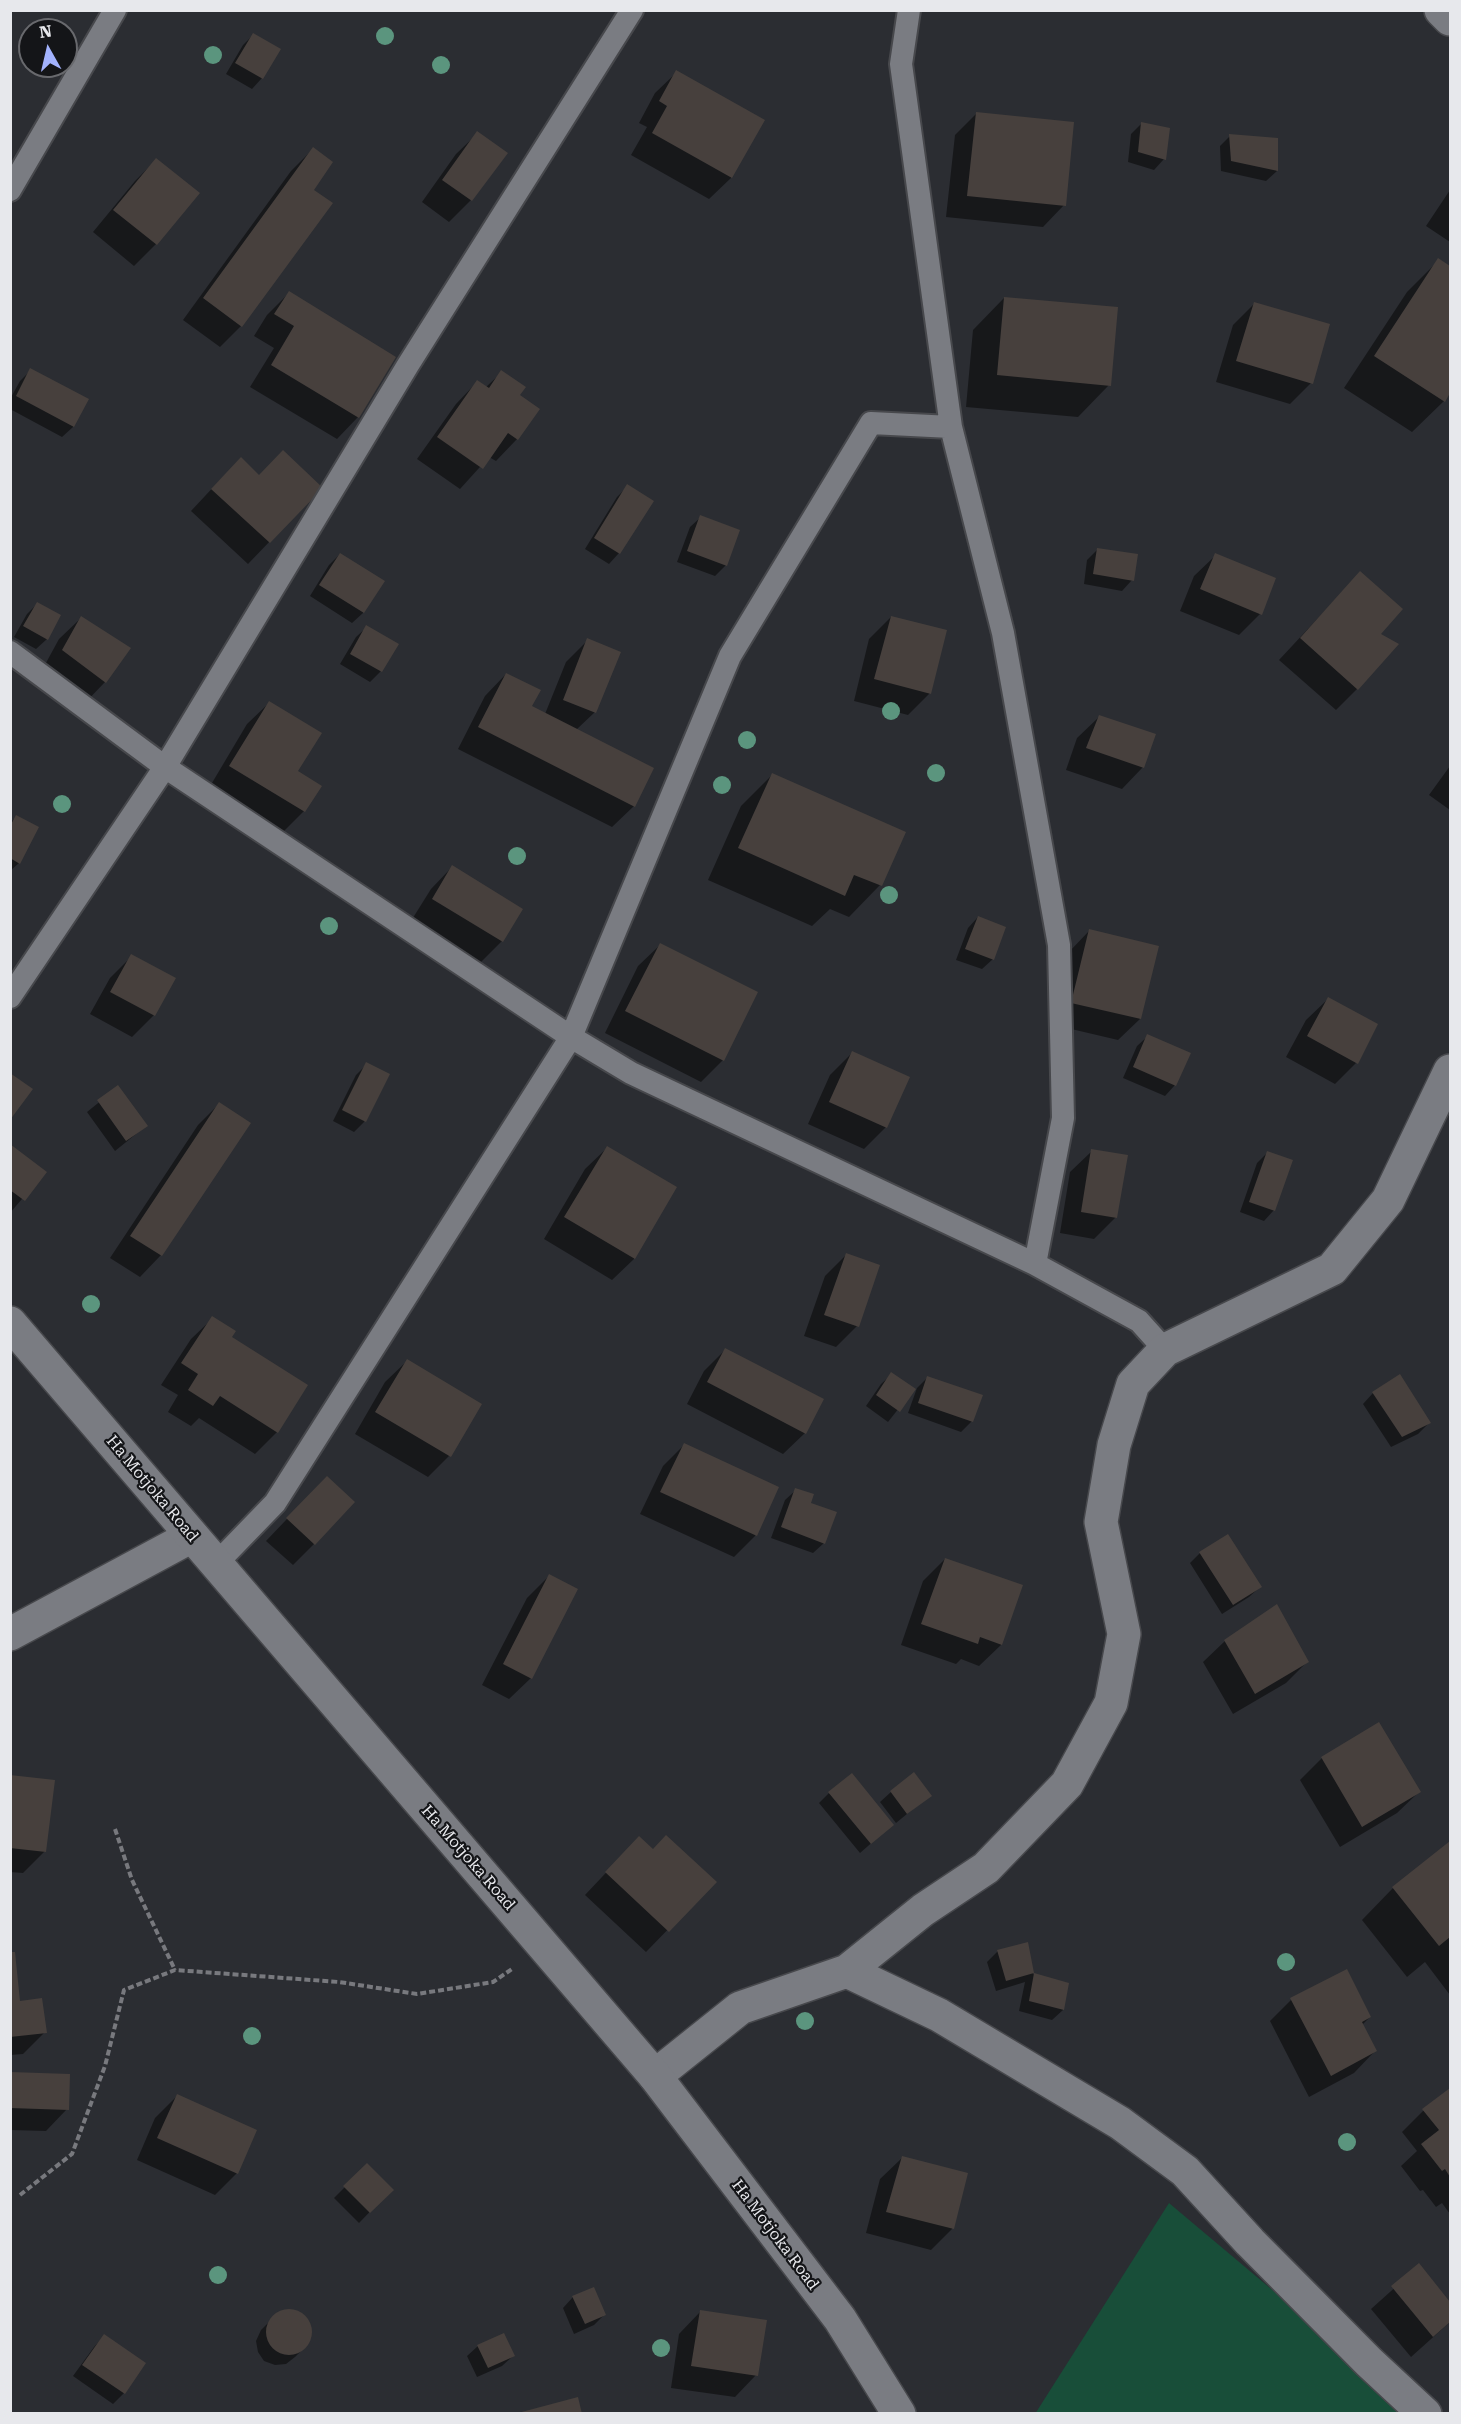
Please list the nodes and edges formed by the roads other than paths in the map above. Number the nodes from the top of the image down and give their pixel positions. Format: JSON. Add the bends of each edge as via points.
{"nodes":[{"id":1,"x":115,"y":10,"type":"edge"},
{"id":2,"x":632,"y":10,"type":"edge"},
{"id":3,"x":909,"y":10,"type":"edge"},
{"id":4,"x":1441,"y":10,"type":"edge"},
{"id":5,"x":1450,"y":19,"type":"edge"},
{"id":6,"x":10,"y":190,"type":"edge"},
{"id":7,"x":951,"y":427,"type":"junction"},
{"id":8,"x":10,"y":652,"type":"edge"},
{"id":9,"x":165,"y":767,"type":"junction"},
{"id":10,"x":10,"y":997,"type":"edge"},
{"id":11,"x":571,"y":1036,"type":"junction"},
{"id":12,"x":1450,"y":1071,"type":"edge"},
{"id":13,"x":1035,"y":1264,"type":"junction"},
{"id":14,"x":10,"y":1323,"type":"edge"},
{"id":15,"x":1165,"y":1350,"type":"junction"},
{"id":16,"x":192,"y":1536,"type":"junction"},
{"id":17,"x":216,"y":1564,"type":"junction"},
{"id":18,"x":10,"y":1634,"type":"edge"},
{"id":19,"x":847,"y":1971,"type":"junction"},
{"id":20,"x":654,"y":2076,"type":"junction"},
{"id":21,"x":899,"y":2414,"type":"edge"},
{"id":22,"x":1425,"y":2414,"type":"edge"}],
"edges":[{"from":1,"to":6,"type":"lane"},
{"from":2,"to":9,"type":"lane","via":[[414,355]]},
{"from":3,"to":7,"type":"lane","via":[[901,64]]},
{"from":4,"to":5,"type":"street"},
{"from":7,"to":11,"type":"lane","via":[[871,423],[730,656]]},
{"from":7,"to":13,"type":"lane","via":[[1003,633],[1059,945],[1063,1118]]},
{"from":8,"to":9,"type":"lane"},
{"from":9,"to":10,"type":"lane"},
{"from":9,"to":11,"type":"lane"},
{"from":11,"to":13,"type":"lane","via":[[631,1073]]},
{"from":11,"to":17,"type":"lane","via":[[275,1503]]},
{"from":12,"to":15,"type":"street","via":[[1388,1200],[1332,1269]]},
{"from":13,"to":15,"type":"lane","via":[[1139,1321]]},
{"from":14,"to":16,"type":"street","name":"Ha Motjoka Road"},
{"from":15,"to":19,"type":"street","via":[[1133,1384],[1114,1445],[1101,1522],[1124,1634],[1111,1702],[1067,1784],[986,1868],[923,1910]]},
{"from":16,"to":17,"type":"street","name":"Ha Motjoka Road"},
{"from":16,"to":18,"type":"street"},
{"from":17,"to":20,"type":"street","name":"Ha Motjoka Road"},
{"from":19,"to":20,"type":"street","via":[[740,2008]]},
{"from":19,"to":22,"type":"street","via":[[939,2015],[1120,2123],[1185,2170],[1368,2362]]},
{"from":20,"to":21,"type":"street","name":"Ha Motjoka Road","via":[[840,2319]]}]}
